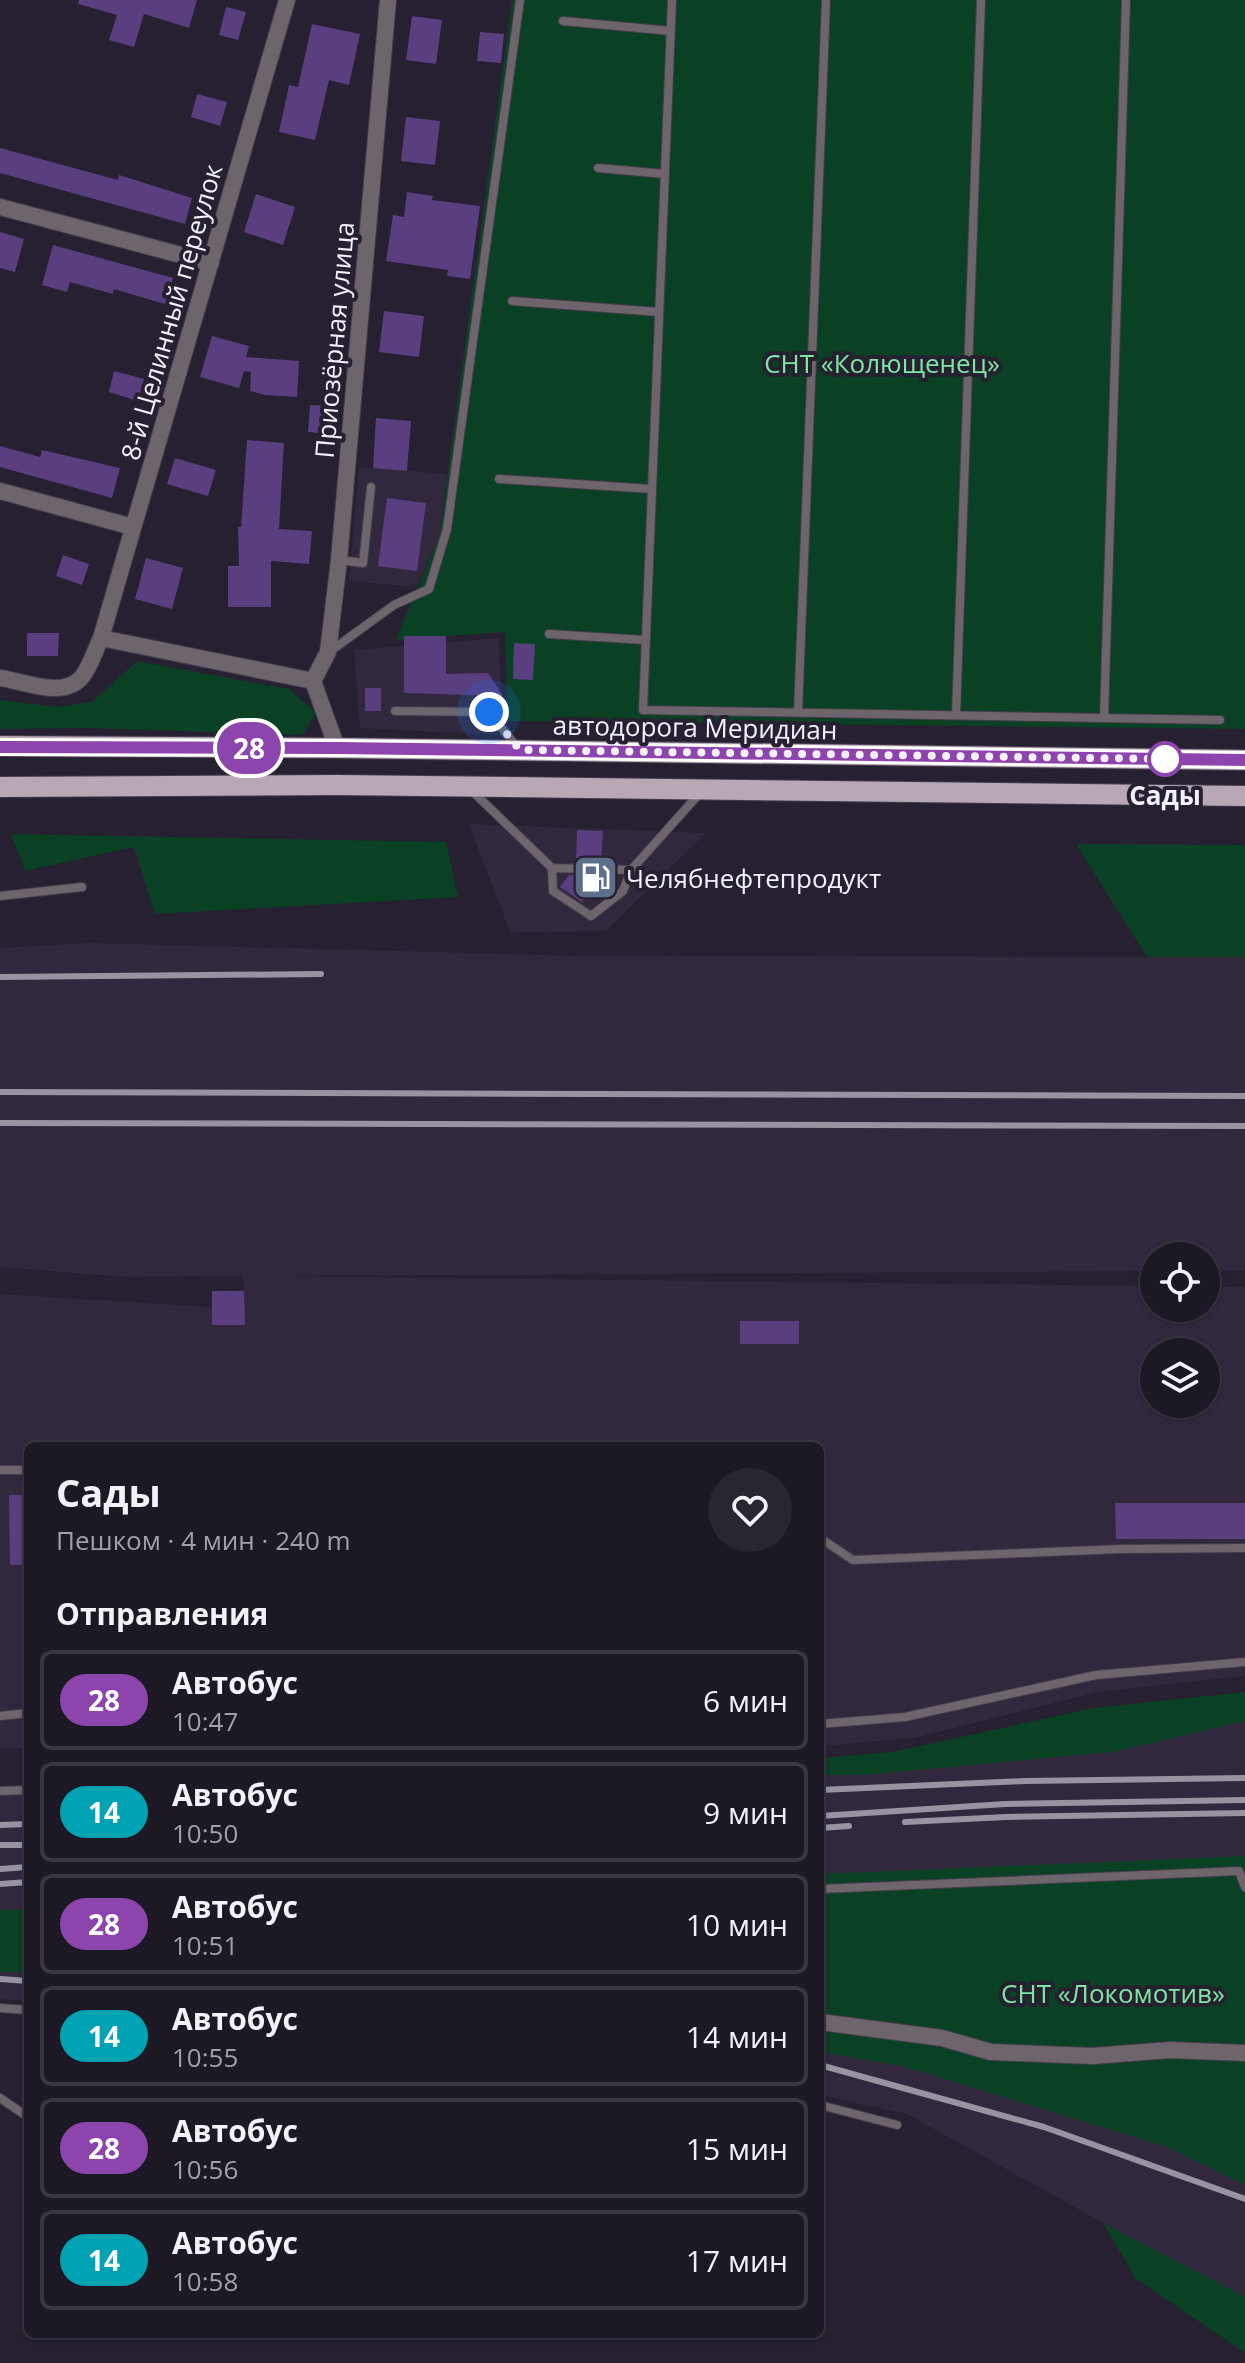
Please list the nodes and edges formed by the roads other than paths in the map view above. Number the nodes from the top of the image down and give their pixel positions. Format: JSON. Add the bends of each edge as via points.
{"nodes":[{"id":1,"x":287,"y":0,"type":"edge"},
{"id":2,"x":388,"y":0,"type":"edge"},
{"id":3,"x":520,"y":0,"type":"edge"},
{"id":4,"x":672,"y":0,"type":"edge"},
{"id":5,"x":826,"y":0,"type":"edge"},
{"id":6,"x":981,"y":0,"type":"edge"},
{"id":7,"x":1126,"y":0,"type":"edge"},
{"id":8,"x":563,"y":21,"type":"dead end"},
{"id":9,"x":671,"y":31,"type":"junction"},
{"id":10,"x":598,"y":168,"type":"dead end"},
{"id":11,"x":665,"y":174,"type":"junction"},
{"id":12,"x":0,"y":207,"type":"edge"},
{"id":13,"x":211,"y":263,"type":"junction"},
{"id":14,"x":512,"y":301,"type":"dead end"},
{"id":15,"x":659,"y":312,"type":"junction"},
{"id":16,"x":499,"y":479,"type":"dead end"},
{"id":17,"x":371,"y":487,"type":"dead end"},
{"id":18,"x":652,"y":489,"type":"junction"},
{"id":19,"x":0,"y":491,"type":"edge"},
{"id":20,"x":133,"y":527,"type":"junction"},
{"id":21,"x":339,"y":560,"type":"junction"},
{"id":22,"x":549,"y":634,"type":"dead end"},
{"id":23,"x":101,"y":638,"type":"junction"},
{"id":24,"x":645,"y":640,"type":"junction"},
{"id":25,"x":328,"y":652,"type":"junction"},
{"id":26,"x":0,"y":678,"type":"edge"},
{"id":27,"x":313,"y":681,"type":"junction"},
{"id":28,"x":395,"y":711,"type":"dead end"},
{"id":29,"x":798,"y":712,"type":"junction"},
{"id":30,"x":956,"y":715,"type":"junction"},
{"id":31,"x":1104,"y":718,"type":"junction"},
{"id":32,"x":1220,"y":720,"type":"dead end"},
{"id":33,"x":0,"y":746,"type":"edge"},
{"id":34,"x":337,"y":748,"type":"junction"},
{"id":35,"x":520,"y":750,"type":"junction"},
{"id":36,"x":1245,"y":760,"type":"edge"},
{"id":37,"x":337,"y":785,"type":"junction"},
{"id":38,"x":0,"y":787,"type":"edge"},
{"id":39,"x":467,"y":787,"type":"junction"},
{"id":40,"x":703,"y":790,"type":"junction"},
{"id":41,"x":1245,"y":796,"type":"edge"},
{"id":42,"x":552,"y":868,"type":"junction"},
{"id":43,"x":631,"y":870,"type":"junction"},
{"id":44,"x":82,"y":887,"type":"dead end"},
{"id":45,"x":0,"y":896,"type":"edge"},
{"id":46,"x":0,"y":1470,"type":"edge"},
{"id":47,"x":24,"y":1470,"type":"edge"},
{"id":48,"x":824,"y":1541,"type":"edge"},
{"id":49,"x":1245,"y":1548,"type":"edge"},
{"id":50,"x":1245,"y":1662,"type":"edge"},
{"id":51,"x":24,"y":1713,"type":"edge"},
{"id":52,"x":0,"y":1716,"type":"edge"},
{"id":53,"x":824,"y":1724,"type":"edge"},
{"id":54,"x":24,"y":1790,"type":"edge"},
{"id":55,"x":0,"y":1791,"type":"edge"},
{"id":56,"x":1245,"y":1862,"type":"edge"},
{"id":57,"x":1239,"y":1871,"type":"junction"},
{"id":58,"x":1245,"y":1887,"type":"edge"},
{"id":59,"x":824,"y":1889,"type":"edge"},
{"id":60,"x":0,"y":2008,"type":"edge"},
{"id":61,"x":24,"y":2010,"type":"edge"},
{"id":62,"x":824,"y":2023,"type":"edge"},
{"id":63,"x":1245,"y":2053,"type":"edge"},
{"id":64,"x":0,"y":2098,"type":"edge"},
{"id":65,"x":824,"y":2106,"type":"edge"},
{"id":66,"x":24,"y":2114,"type":"edge"},
{"id":67,"x":897,"y":2125,"type":"dead end"}],
"edges":[{"from":1,"to":13,"type":"street","name":"8-й Целинный переулок"},
{"from":2,"to":21,"type":"street","name":"Приозёрная улица"},
{"from":3,"to":25,"type":"lane","via":[[443,544],[429,589],[394,605]]},
{"from":4,"to":9,"type":"lane"},
{"from":5,"to":29,"type":"lane"},
{"from":6,"to":30,"type":"lane"},
{"from":7,"to":31,"type":"lane"},
{"from":8,"to":9,"type":"lane"},
{"from":9,"to":11,"type":"lane"},
{"from":10,"to":11,"type":"lane"},
{"from":11,"to":15,"type":"lane"},
{"from":12,"to":13,"type":"street"},
{"from":13,"to":20,"type":"street","name":"8-й Целинный переулок"},
{"from":14,"to":15,"type":"lane"},
{"from":15,"to":18,"type":"lane"},
{"from":16,"to":18,"type":"lane"},
{"from":17,"to":21,"type":"lane","via":[[363,563]]},
{"from":18,"to":24,"type":"lane"},
{"from":19,"to":20,"type":"street"},
{"from":20,"to":23,"type":"street","name":"8-й Целинный переулок"},
{"from":21,"to":25,"type":"street","name":"Приозёрная улица"},
{"from":22,"to":24,"type":"lane"},
{"from":23,"to":26,"type":"street","name":"8-й Целинный переулок","via":[[80,679],[66,686],[45,689]]},
{"from":23,"to":27,"type":"street"},
{"from":24,"to":29,"type":"lane","via":[[643,710]]},
{"from":25,"to":27,"type":"street","name":"Приозёрная улица"},
{"from":27,"to":34,"type":"street"},
{"from":28,"to":35,"type":"lane","via":[[489,712]]},
{"from":29,"to":30,"type":"lane"},
{"from":30,"to":31,"type":"lane"},
{"from":31,"to":32,"type":"lane"},
{"from":33,"to":34,"type":"main road","name":"автодорога Меридиан"},
{"from":34,"to":35,"type":"main road","name":"автодорога Меридиан"},
{"from":34,"to":37,"type":"main road"},
{"from":35,"to":36,"type":"main road","name":"автодорога Меридиан"},
{"from":37,"to":38,"type":"main road"},
{"from":37,"to":39,"type":"main road"},
{"from":39,"to":40,"type":"main road"},
{"from":39,"to":42,"type":"lane"},
{"from":40,"to":41,"type":"main road"},
{"from":40,"to":43,"type":"lane"},
{"from":42,"to":43,"type":"lane"},
{"from":42,"to":43,"type":"lane","via":[[553,891],[591,916],[623,891]]},
{"from":44,"to":45,"type":"lane"},
{"from":46,"to":47,"type":"lane"},
{"from":48,"to":49,"type":"lane","via":[[853,1560]]},
{"from":50,"to":53,"type":"lane","via":[[1096,1675],[905,1717]]},
{"from":51,"to":52,"type":"lane"},
{"from":54,"to":55,"type":"lane"},
{"from":56,"to":57,"type":"lane"},
{"from":57,"to":58,"type":"lane"},
{"from":57,"to":59,"type":"lane"},
{"from":60,"to":61,"type":"lane"},
{"from":62,"to":63,"type":"street","via":[[942,2038],[991,2052]]},
{"from":64,"to":66,"type":"lane"},
{"from":65,"to":67,"type":"lane"}]}
